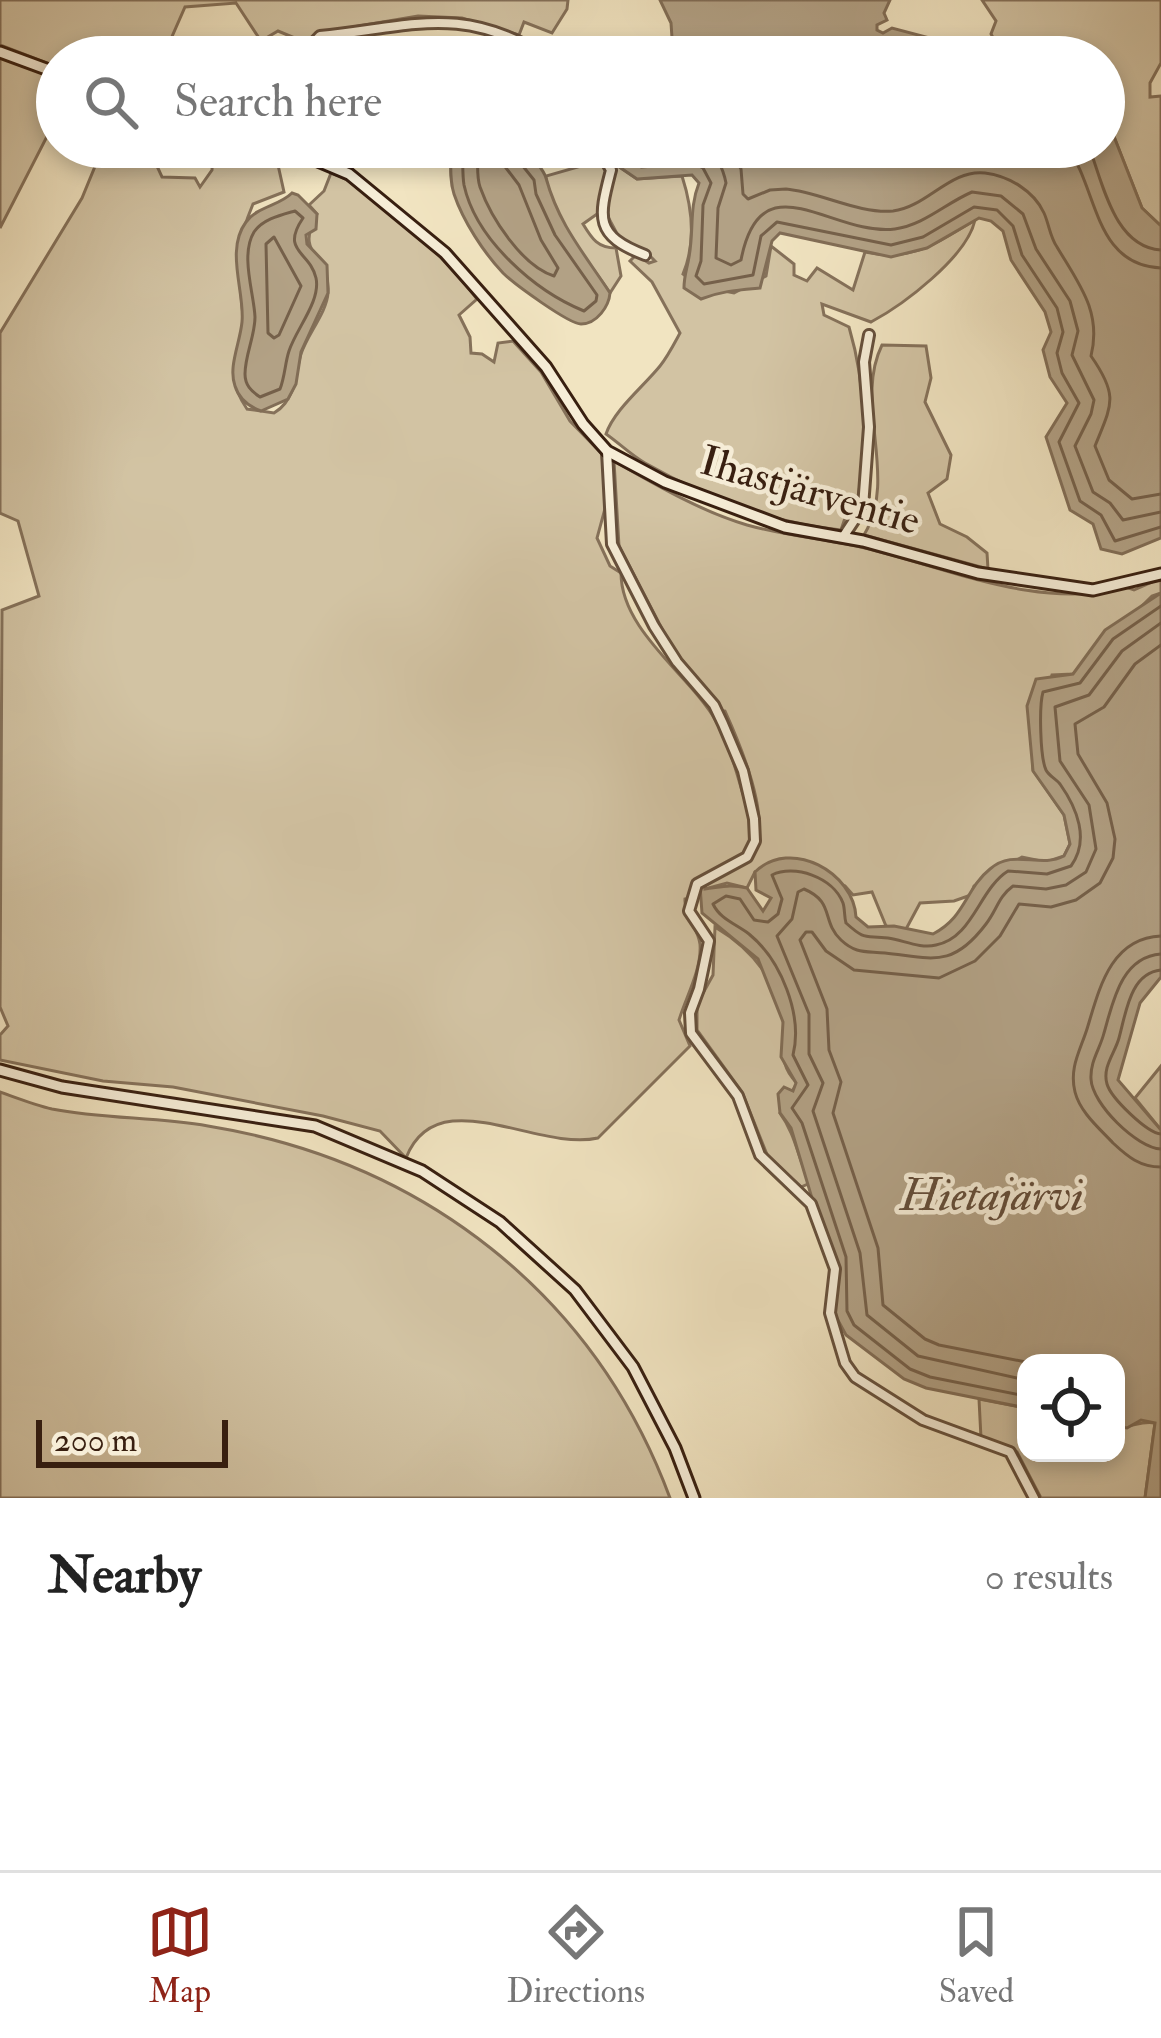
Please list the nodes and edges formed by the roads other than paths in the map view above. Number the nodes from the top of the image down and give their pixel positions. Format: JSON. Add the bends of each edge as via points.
{"nodes":[{"id":1,"x":319,"y":36,"type":"edge"},
{"id":2,"x":508,"y":36,"type":"edge"},
{"id":3,"x":0,"y":52,"type":"edge"},
{"id":4,"x":36,"y":65,"type":"edge"},
{"id":5,"x":335,"y":168,"type":"edge"},
{"id":6,"x":610,"y":168,"type":"edge"},
{"id":7,"x":645,"y":255,"type":"dead end"},
{"id":8,"x":868,"y":335,"type":"dead end"},
{"id":9,"x":607,"y":451,"type":"junction"},
{"id":10,"x":843,"y":537,"type":"junction"},
{"id":11,"x":1161,"y":574,"type":"edge"},
{"id":12,"x":0,"y":1070,"type":"edge"},
{"id":13,"x":694,"y":1498,"type":"edge"},
{"id":14,"x":1034,"y":1498,"type":"edge"}],
"edges":[{"from":1,"to":2,"type":"street","via":[[446,20]]},
{"from":3,"to":4,"type":"street"},
{"from":5,"to":9,"type":"street","name":"Ihastjärventie","via":[[445,253]]},
{"from":6,"to":7,"type":"street","via":[[604,221],[622,246]]},
{"from":8,"to":10,"type":"street","via":[[863,506]]},
{"from":9,"to":10,"type":"street","name":"Ihastjärventie","via":[[748,517]]},
{"from":9,"to":14,"type":"street","via":[[612,544],[676,662],[714,706],[743,771],[755,830],[747,857],[697,884],[689,911],[709,941],[691,1033],[738,1096],[760,1155],[812,1204],[835,1269],[832,1328],[855,1377],[923,1420],[1010,1452]]},
{"from":10,"to":11,"type":"street","name":"Ihastjärventie","via":[[978,573],[1093,590]]},
{"from":12,"to":13,"type":"street","via":[[315,1126],[422,1171],[500,1222],[575,1290],[644,1386]]}]}
